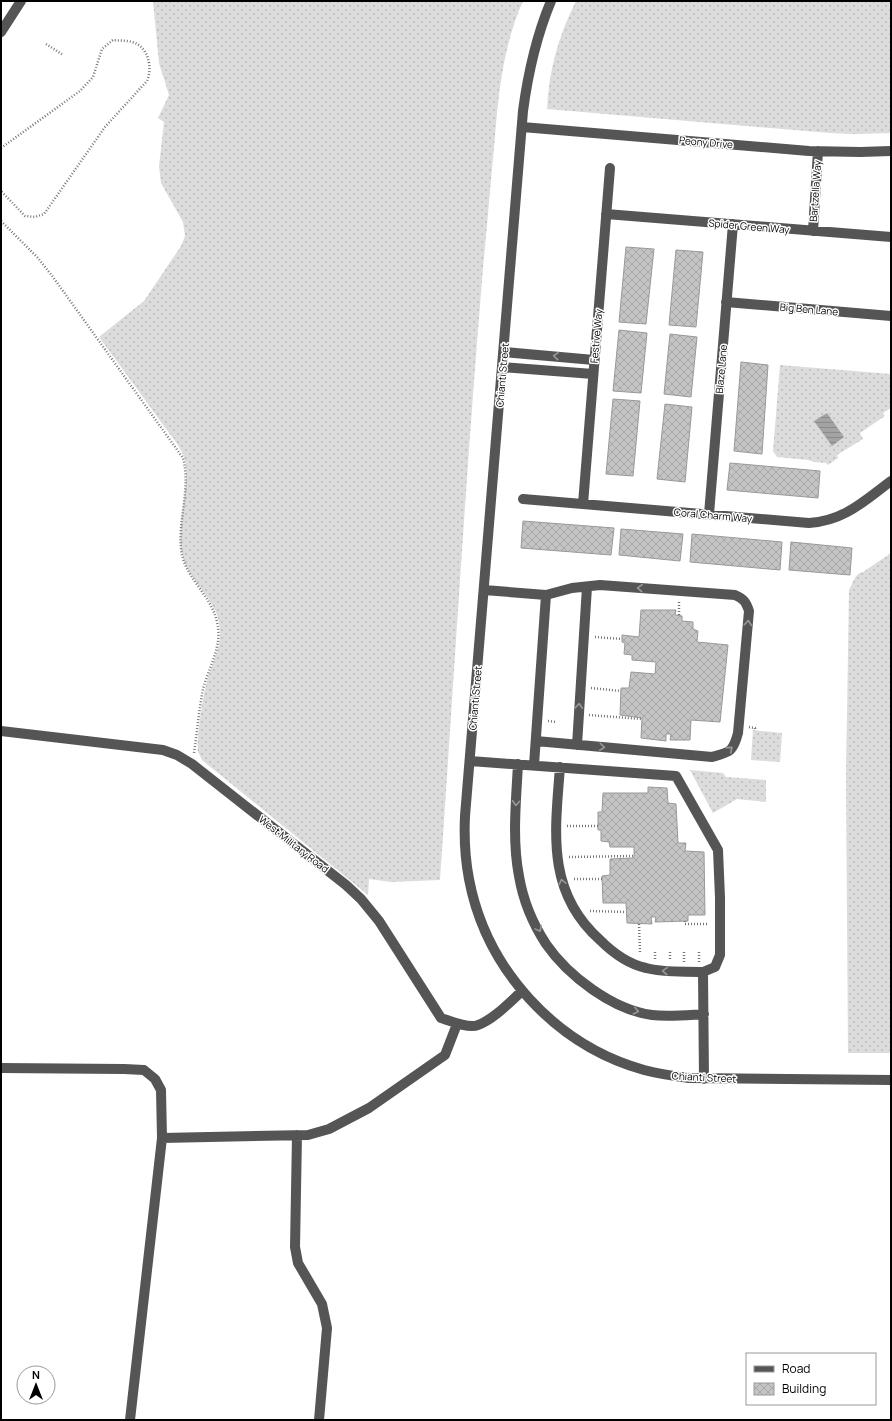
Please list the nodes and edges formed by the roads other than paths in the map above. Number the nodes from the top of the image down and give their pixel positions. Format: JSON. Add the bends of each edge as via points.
{"nodes":[{"id":1,"x":21,"y":1,"type":"edge"},
{"id":2,"x":551,"y":1,"type":"edge"},
{"id":3,"x":1,"y":32,"type":"edge"},
{"id":4,"x":522,"y":127,"type":"junction"},
{"id":5,"x":818,"y":151,"type":"junction"},
{"id":6,"x":891,"y":151,"type":"edge"},
{"id":7,"x":610,"y":168,"type":"dead end"},
{"id":8,"x":606,"y":214,"type":"junction"},
{"id":9,"x":733,"y":224,"type":"junction"},
{"id":10,"x":813,"y":231,"type":"junction"},
{"id":11,"x":891,"y":238,"type":"edge"},
{"id":12,"x":726,"y":302,"type":"junction"},
{"id":13,"x":891,"y":316,"type":"edge"},
{"id":14,"x":504,"y":352,"type":"junction"},
{"id":15,"x":594,"y":360,"type":"junction"},
{"id":16,"x":502,"y":367,"type":"junction"},
{"id":17,"x":593,"y":374,"type":"junction"},
{"id":18,"x":891,"y":481,"type":"edge"},
{"id":19,"x":524,"y":499,"type":"dead end"},
{"id":20,"x":583,"y":504,"type":"junction"},
{"id":21,"x":709,"y":514,"type":"junction"},
{"id":22,"x":587,"y":587,"type":"junction"},
{"id":23,"x":484,"y":590,"type":"junction"},
{"id":24,"x":546,"y":595,"type":"junction"},
{"id":25,"x":1,"y":731,"type":"edge"},
{"id":26,"x":536,"y":741,"type":"junction"},
{"id":27,"x":577,"y":745,"type":"junction"},
{"id":28,"x":470,"y":761,"type":"junction"},
{"id":29,"x":518,"y":764,"type":"junction"},
{"id":30,"x":534,"y":766,"type":"junction"},
{"id":31,"x":560,"y":767,"type":"junction"},
{"id":32,"x":704,"y":972,"type":"junction"},
{"id":33,"x":522,"y":991,"type":"junction"},
{"id":34,"x":704,"y":1014,"type":"junction"},
{"id":35,"x":456,"y":1024,"type":"junction"},
{"id":36,"x":1,"y":1068,"type":"edge"},
{"id":37,"x":704,"y":1079,"type":"junction"},
{"id":38,"x":891,"y":1080,"type":"edge"},
{"id":39,"x":297,"y":1136,"type":"junction"},
{"id":40,"x":162,"y":1138,"type":"junction"},
{"id":41,"x":130,"y":1420,"type":"edge"},
{"id":42,"x":319,"y":1420,"type":"edge"}],
"edges":[{"from":1,"to":3,"type":"street"},
{"from":2,"to":4,"type":"street","name":"Chianti Street","via":[[533,54]]},
{"from":4,"to":5,"type":"street","name":"Peony Drive"},
{"from":4,"to":14,"type":"street","name":"Chianti Street"},
{"from":5,"to":6,"type":"street","name":"Peony Drive"},
{"from":5,"to":10,"type":"street","name":"Bartzella Way"},
{"from":7,"to":8,"type":"street","name":"Festive Way"},
{"from":8,"to":9,"type":"street","name":"Spider Green Way"},
{"from":8,"to":15,"type":"street","name":"Festive Way"},
{"from":9,"to":10,"type":"street","name":"Spider Green Way"},
{"from":9,"to":12,"type":"street","name":"Blaze Lane"},
{"from":10,"to":11,"type":"street","name":"Spider Green Way"},
{"from":12,"to":13,"type":"street","name":"Big Ben Lane"},
{"from":12,"to":21,"type":"street","name":"Blaze Lane"},
{"from":15,"to":14,"type":"street","one_way":true},
{"from":14,"to":16,"type":"street","name":"Chianti Street"},
{"from":15,"to":17,"type":"street","name":"Festive Way"},
{"from":16,"to":17,"type":"street"},
{"from":16,"to":23,"type":"street","name":"Chianti Street"},
{"from":17,"to":20,"type":"street","name":"Festive Way"},
{"from":18,"to":21,"type":"street","name":"Coral Charm Way","via":[[843,515],[826,521],[809,523]]},
{"from":19,"to":20,"type":"street","name":"Coral Charm Way"},
{"from":20,"to":21,"type":"street","name":"Coral Charm Way"},
{"from":22,"to":24,"type":"street"},
{"from":27,"to":22,"type":"street","one_way":true},
{"from":27,"to":22,"type":"street","one_way":true,"via":[[712,757],[728,753],[735,745],[738,733],[749,611],[746,602],[735,595],[600,585]]},
{"from":23,"to":24,"type":"street"},
{"from":23,"to":28,"type":"street","name":"Chianti Street"},
{"from":24,"to":26,"type":"street"},
{"from":25,"to":35,"type":"street","name":"West Military Road","via":[[163,750],[192,764],[361,899],[379,921],[442,1018]]},
{"from":26,"to":27,"type":"street"},
{"from":26,"to":30,"type":"street"},
{"from":28,"to":29,"type":"street"},
{"from":28,"to":33,"type":"street","name":"Chianti Street","via":[[464,837],[469,879],[476,907],[489,940],[498,958]]},
{"from":29,"to":30,"type":"street"},
{"from":29,"to":34,"type":"street","one_way":true,"via":[[515,812],[519,877],[529,911],[546,944],[572,973],[600,994],[628,1009],[652,1015]]},
{"from":30,"to":31,"type":"street"},
{"from":32,"to":31,"type":"street","one_way":true,"via":[[662,971],[630,963],[613,952],[590,931],[575,912],[565,893],[558,863],[556,814]]},
{"from":31,"to":32,"type":"street","via":[[676,776],[718,850],[720,955],[715,967]]},
{"from":32,"to":34,"type":"street"},
{"from":33,"to":35,"type":"street","name":"West Military Road","via":[[501,1011],[477,1026]]},
{"from":33,"to":37,"type":"street","name":"Chianti Street","via":[[556,1024],[601,1054],[644,1070]]},
{"from":34,"to":37,"type":"street"},
{"from":35,"to":39,"type":"street","via":[[445,1055],[439,1060],[370,1108],[329,1129]]},
{"from":36,"to":40,"type":"street","via":[[144,1070],[155,1079],[161,1090]]},
{"from":37,"to":38,"type":"street","name":"Chianti Street"},
{"from":39,"to":40,"type":"street"},
{"from":39,"to":42,"type":"street","via":[[295,1247],[298,1263],[322,1304],[327,1328]]},
{"from":40,"to":41,"type":"street"}]}
